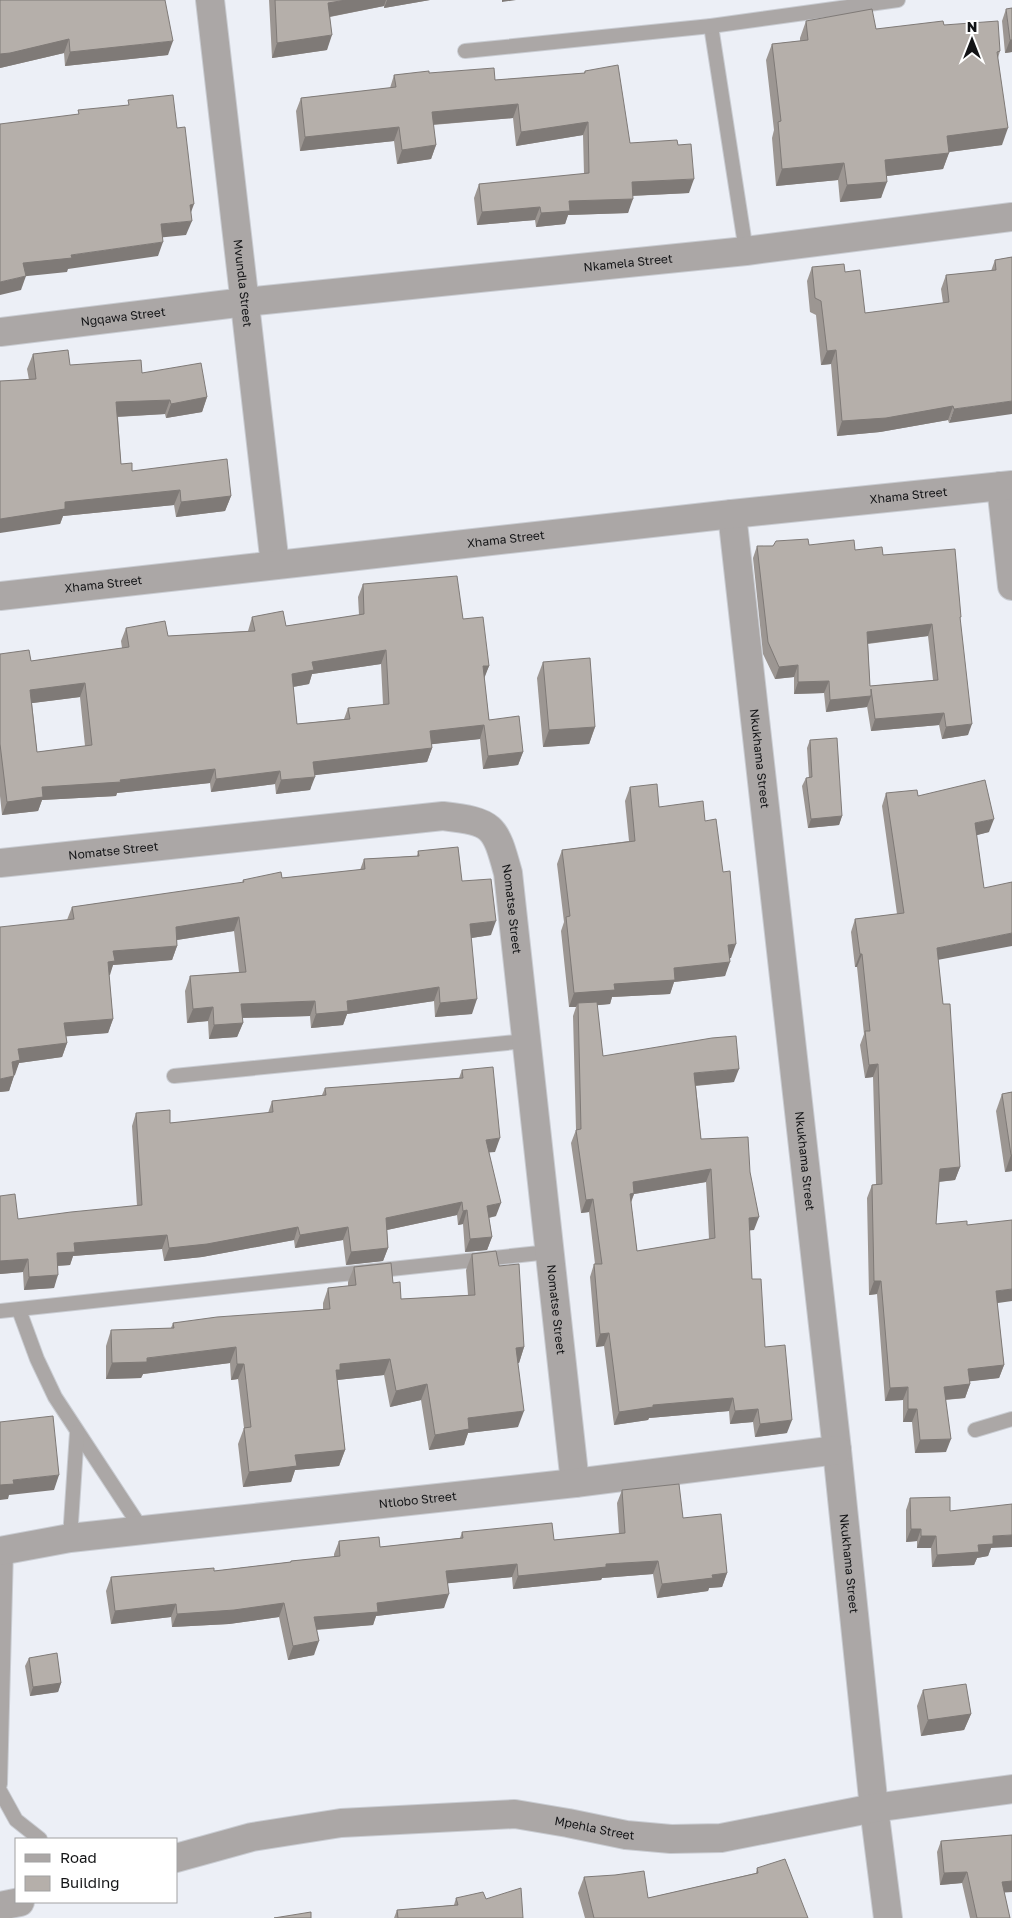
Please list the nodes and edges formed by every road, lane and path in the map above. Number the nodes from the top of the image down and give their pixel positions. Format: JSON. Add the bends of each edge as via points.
{"nodes":[{"id":1,"x":210,"y":0,"type":"edge"},
{"id":2,"x":898,"y":0,"type":"edge"},
{"id":3,"x":711,"y":26,"type":"junction"},
{"id":4,"x":465,"y":51,"type":"dead end"},
{"id":5,"x":1012,"y":217,"type":"edge"},
{"id":6,"x":746,"y":251,"type":"junction"},
{"id":7,"x":245,"y":302,"type":"junction"},
{"id":8,"x":0,"y":332,"type":"edge"},
{"id":9,"x":1006,"y":485,"type":"edge"},
{"id":10,"x":732,"y":514,"type":"junction"},
{"id":11,"x":275,"y":565,"type":"junction"},
{"id":12,"x":1012,"y":586,"type":"edge"},
{"id":13,"x":0,"y":596,"type":"edge"},
{"id":14,"x":0,"y":863,"type":"edge"},
{"id":15,"x":526,"y":1041,"type":"junction"},
{"id":16,"x":174,"y":1076,"type":"dead end"},
{"id":17,"x":549,"y":1252,"type":"junction"},
{"id":18,"x":19,"y":1310,"type":"junction"},
{"id":19,"x":0,"y":1311,"type":"edge"},
{"id":20,"x":1012,"y":1419,"type":"edge"},
{"id":21,"x":975,"y":1430,"type":"dead end"},
{"id":22,"x":77,"y":1432,"type":"junction"},
{"id":23,"x":837,"y":1450,"type":"junction"},
{"id":24,"x":575,"y":1483,"type":"junction"},
{"id":25,"x":144,"y":1531,"type":"junction"},
{"id":26,"x":70,"y":1538,"type":"junction"},
{"id":27,"x":3,"y":1550,"type":"edge"},
{"id":28,"x":0,"y":1784,"type":"edge"},
{"id":29,"x":1012,"y":1788,"type":"edge"},
{"id":30,"x":0,"y":1792,"type":"edge"},
{"id":31,"x":874,"y":1808,"type":"junction"},
{"id":32,"x":39,"y":1838,"type":"edge"},
{"id":33,"x":178,"y":1857,"type":"edge"},
{"id":34,"x":15,"y":1903,"type":"edge"},
{"id":35,"x":0,"y":1906,"type":"edge"},
{"id":36,"x":888,"y":1918,"type":"edge"}],
"edges":[{"from":1,"to":7,"type":"street","name":"Mvundla Street"},
{"from":2,"to":3,"type":"lane"},
{"from":3,"to":4,"type":"lane"},
{"from":3,"to":6,"type":"lane"},
{"from":5,"to":6,"type":"street","name":"Nkamela Street"},
{"from":6,"to":7,"type":"street","name":"Nkamela Street"},
{"from":7,"to":8,"type":"street","name":"Ngqawa Street"},
{"from":7,"to":11,"type":"street","name":"Mvundla Street"},
{"from":9,"to":10,"type":"street","name":"Xhama Street"},
{"from":9,"to":12,"type":"street"},
{"from":10,"to":11,"type":"street","name":"Xhama Street"},
{"from":10,"to":23,"type":"street","name":"Nkukhama Street"},
{"from":11,"to":13,"type":"street","name":"Xhama Street"},
{"from":14,"to":15,"type":"street","name":"Nomatse Street","via":[[443,816],[486,825],[499,842],[508,873]]},
{"from":15,"to":16,"type":"lane"},
{"from":15,"to":17,"type":"street","name":"Nomatse Street"},
{"from":17,"to":18,"type":"lane"},
{"from":17,"to":24,"type":"street","name":"Nomatse Street"},
{"from":18,"to":19,"type":"lane"},
{"from":18,"to":22,"type":"lane","via":[[55,1397]]},
{"from":20,"to":21,"type":"lane"},
{"from":22,"to":25,"type":"lane"},
{"from":22,"to":26,"type":"lane"},
{"from":23,"to":24,"type":"street","name":"Ntlobo Street"},
{"from":23,"to":31,"type":"street","name":"Nkukhama Street"},
{"from":24,"to":25,"type":"street","name":"Ntlobo Street"},
{"from":25,"to":26,"type":"street","name":"Ntlobo Street"},
{"from":26,"to":27,"type":"street","name":"Ntlobo Street"},
{"from":27,"to":28,"type":"lane"},
{"from":29,"to":31,"type":"street","name":"Mpehla Street"},
{"from":30,"to":32,"type":"lane","via":[[16,1820]]},
{"from":31,"to":33,"type":"street","name":"Mpehla Street","via":[[713,1838],[626,1836],[515,1814],[341,1823],[252,1837]]},
{"from":31,"to":36,"type":"street","name":"Nkukhama Street"},
{"from":34,"to":35,"type":"street"}]}
